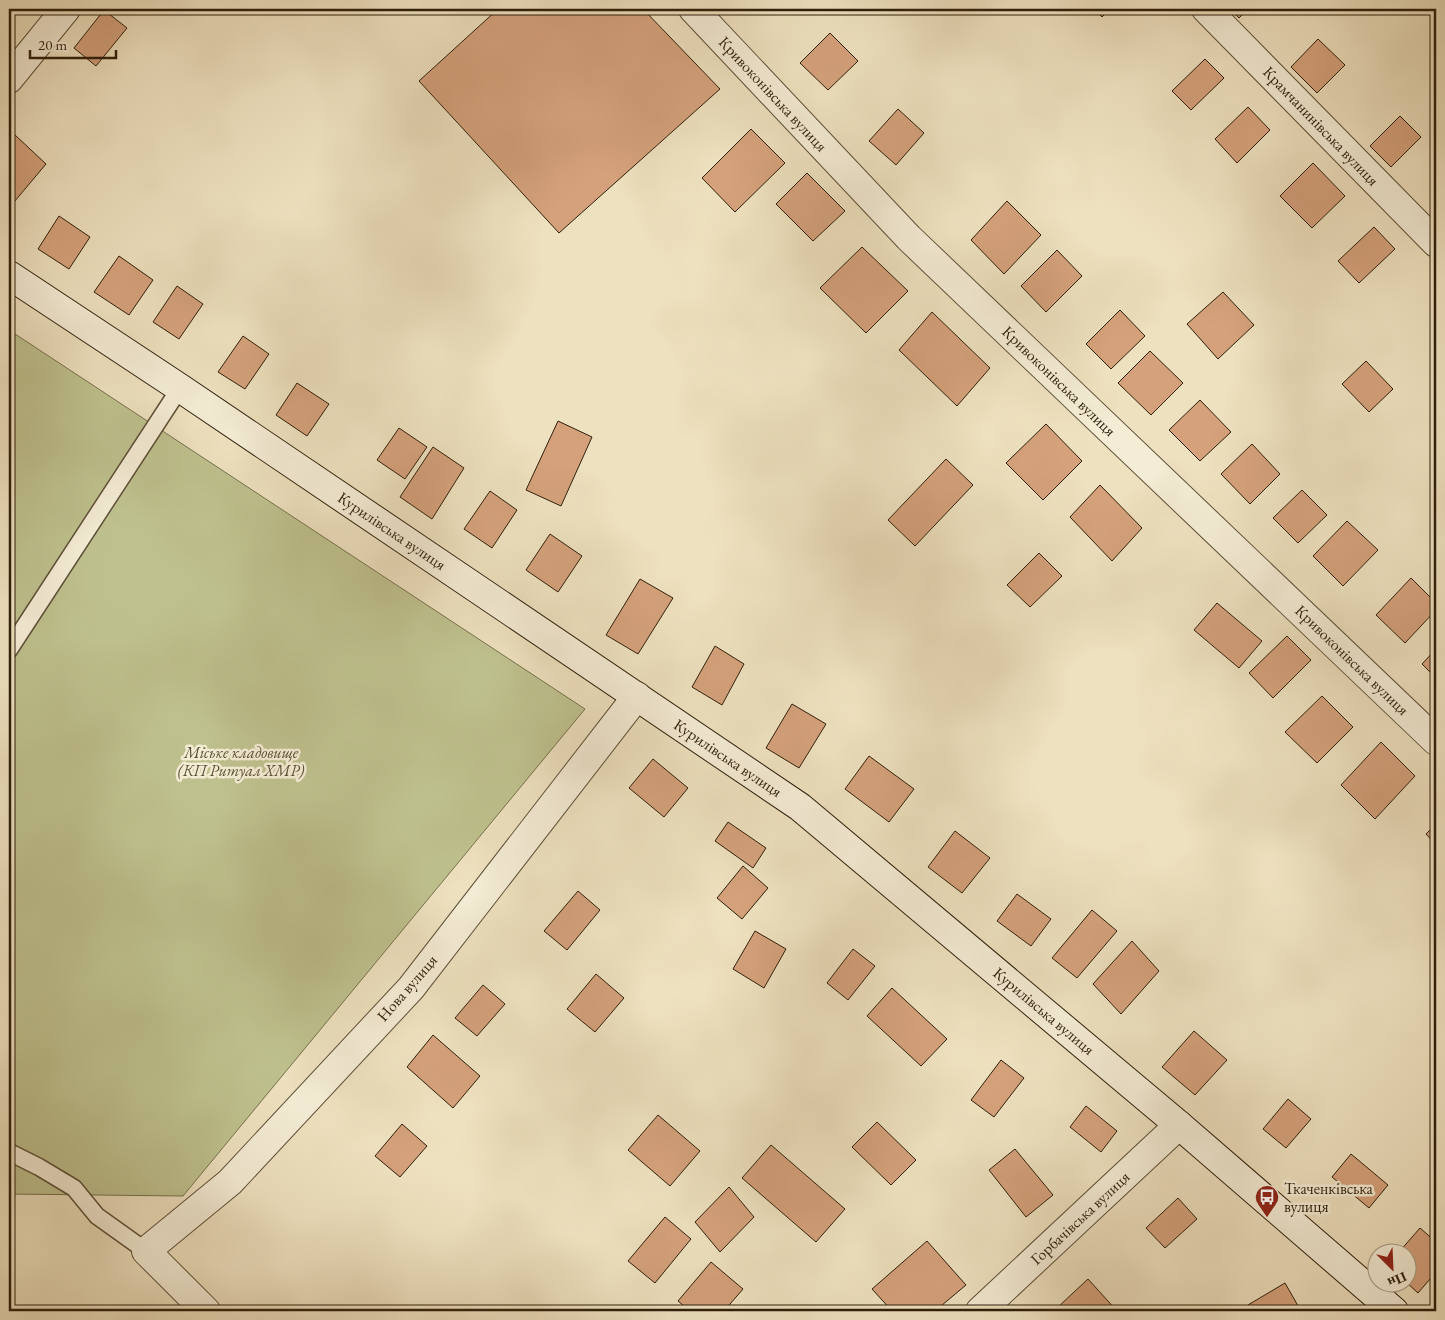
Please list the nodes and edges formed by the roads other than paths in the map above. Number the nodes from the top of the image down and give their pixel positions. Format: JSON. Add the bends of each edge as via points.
{"nodes":[{"id":1,"x":65,"y":9,"type":"edge"},
{"id":2,"x":693,"y":9,"type":"edge"},
{"id":3,"x":1206,"y":9,"type":"edge"},
{"id":4,"x":9,"y":79,"type":"edge"},
{"id":5,"x":1436,"y":243,"type":"edge"},
{"id":6,"x":9,"y":275,"type":"edge"},
{"id":7,"x":180,"y":388,"type":"junction"},
{"id":8,"x":9,"y":650,"type":"edge"},
{"id":9,"x":637,"y":696,"type":"junction"},
{"id":10,"x":1436,"y":740,"type":"edge"},
{"id":11,"x":1179,"y":1125,"type":"junction"},
{"id":12,"x":9,"y":1152,"type":"edge"},
{"id":13,"x":146,"y":1251,"type":"junction"},
{"id":14,"x":206,"y":1311,"type":"edge"},
{"id":15,"x":980,"y":1311,"type":"edge"},
{"id":16,"x":1394,"y":1311,"type":"edge"}],
"edges":[{"from":1,"to":4,"type":"street"},
{"from":2,"to":10,"type":"street","name":"Кривоконівська вулиця","via":[[909,238]]},
{"from":3,"to":5,"type":"street","name":"Крамчанинівська вулиця"},
{"from":6,"to":7,"type":"street","name":"Курилівська вулиця"},
{"from":7,"to":8,"type":"lane"},
{"from":7,"to":9,"type":"street","name":"Курилівська вулиця"},
{"from":9,"to":11,"type":"street","name":"Курилівська вулиця","via":[[800,807]]},
{"from":9,"to":13,"type":"street","name":"Нова вулиця","via":[[411,988],[230,1182]]},
{"from":11,"to":15,"type":"street","name":"Горбачівська вулиця"},
{"from":11,"to":16,"type":"street","name":"Курилівська вулиця"},
{"from":12,"to":13,"type":"lane","via":[[74,1188],[97,1216]]},
{"from":13,"to":14,"type":"street"}]}
